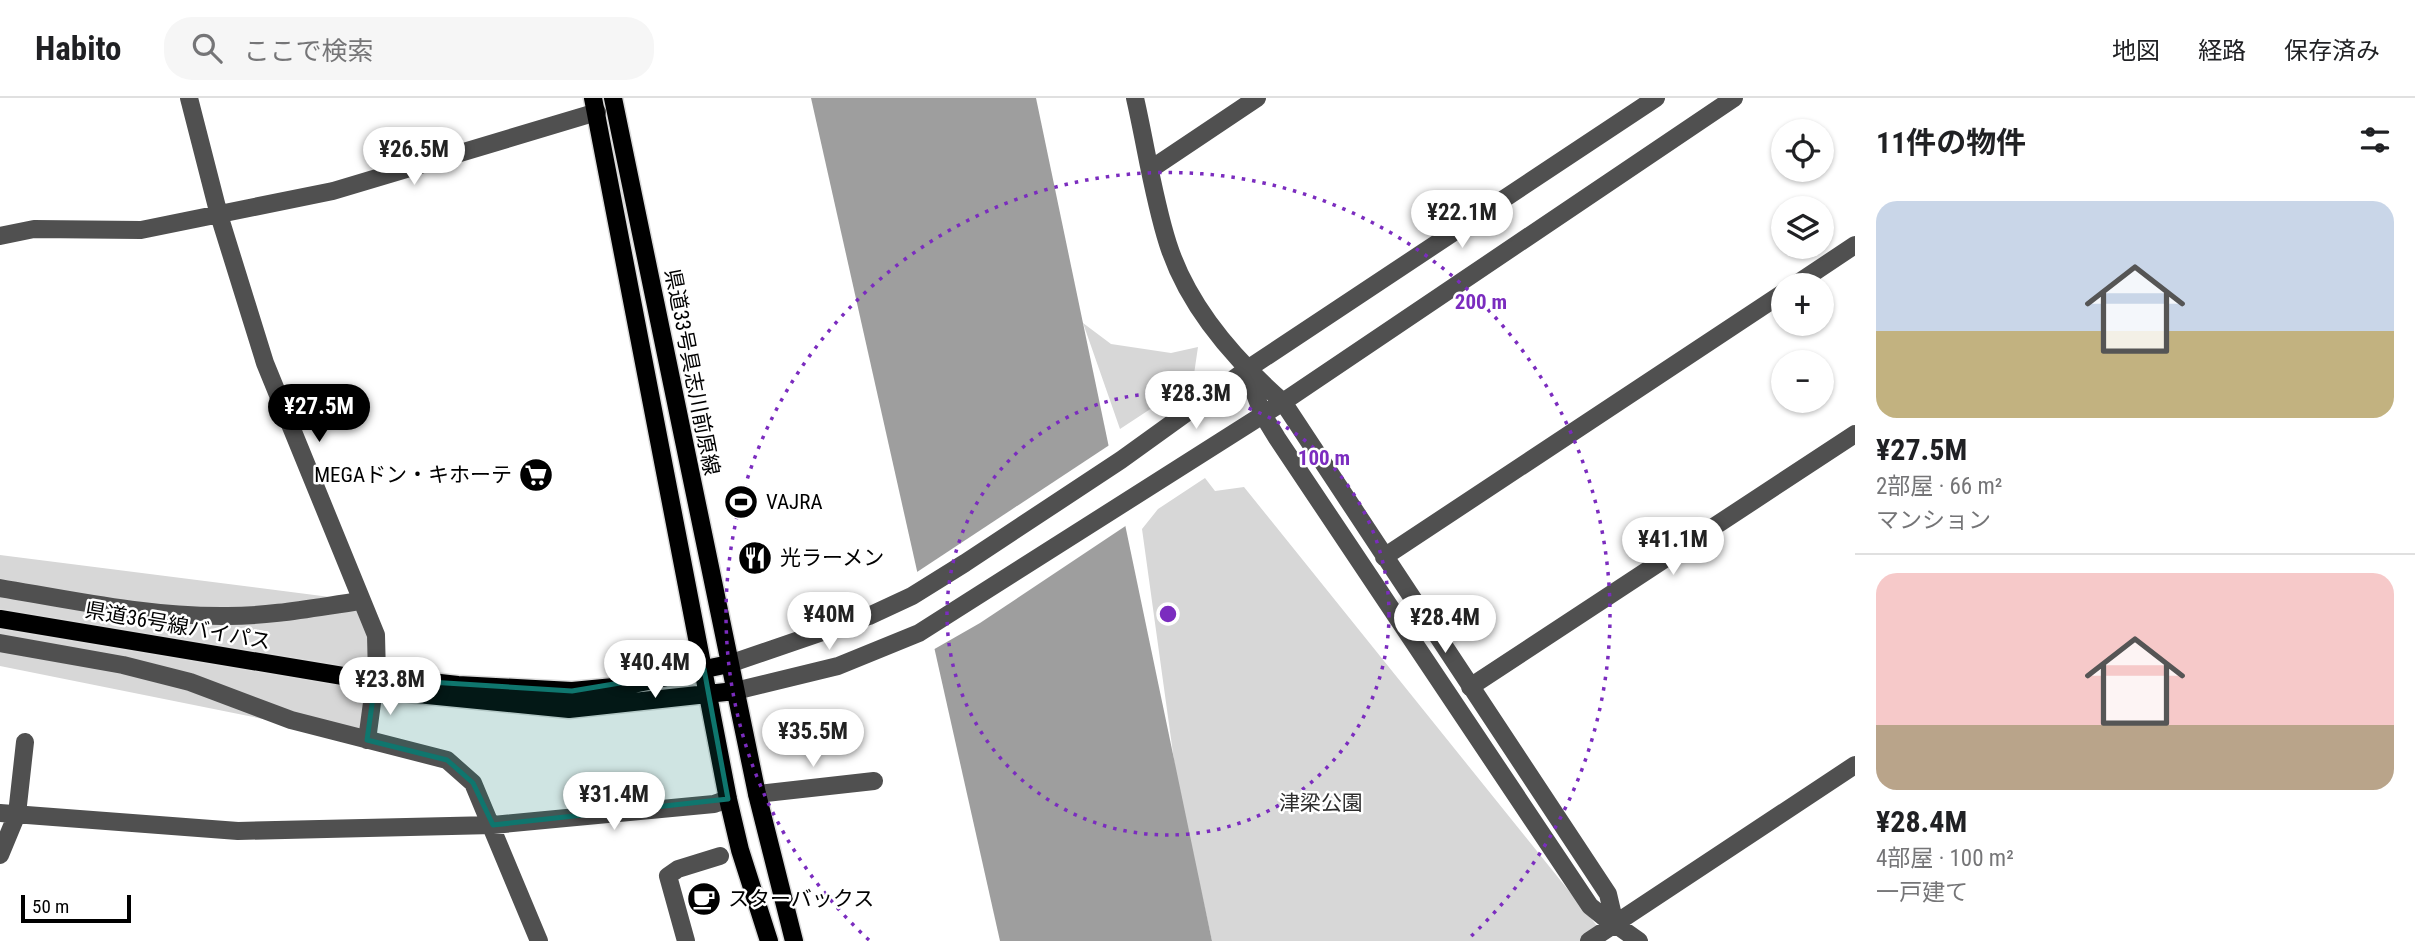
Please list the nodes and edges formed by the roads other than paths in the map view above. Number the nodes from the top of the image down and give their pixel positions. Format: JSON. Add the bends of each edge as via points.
{"nodes":[{"id":1,"x":189,"y":98,"type":"edge"},
{"id":2,"x":613,"y":98,"type":"edge"},
{"id":3,"x":1135,"y":98,"type":"edge"},
{"id":4,"x":1257,"y":98,"type":"edge"},
{"id":5,"x":1656,"y":98,"type":"edge"},
{"id":6,"x":1734,"y":98,"type":"edge"},
{"id":7,"x":595,"y":105,"type":"edge"},
{"id":8,"x":1151,"y":169,"type":"junction"},
{"id":9,"x":219,"y":215,"type":"junction"},
{"id":10,"x":0,"y":236,"type":"edge"},
{"id":11,"x":1855,"y":245,"type":"edge"},
{"id":12,"x":1813,"y":273,"type":"edge"},
{"id":13,"x":1771,"y":301,"type":"edge"},
{"id":14,"x":1246,"y":370,"type":"junction"},
{"id":15,"x":1283,"y":402,"type":"junction"},
{"id":16,"x":1263,"y":415,"type":"junction"},
{"id":17,"x":1855,"y":434,"type":"edge"},
{"id":18,"x":1384,"y":557,"type":"junction"},
{"id":19,"x":0,"y":588,"type":"edge"},
{"id":20,"x":361,"y":601,"type":"junction"},
{"id":21,"x":0,"y":619,"type":"edge"},
{"id":22,"x":0,"y":643,"type":"edge"},
{"id":23,"x":729,"y":664,"type":"junction"},
{"id":24,"x":704,"y":669,"type":"junction"},
{"id":25,"x":373,"y":680,"type":"junction"},
{"id":26,"x":1470,"y":687,"type":"junction"},
{"id":27,"x":735,"y":691,"type":"junction"},
{"id":28,"x":709,"y":696,"type":"junction"},
{"id":29,"x":366,"y":740,"type":"junction"},
{"id":30,"x":25,"y":742,"type":"dead end"},
{"id":31,"x":1855,"y":765,"type":"edge"},
{"id":32,"x":874,"y":781,"type":"dead end"},
{"id":33,"x":757,"y":794,"type":"junction"},
{"id":34,"x":728,"y":799,"type":"junction"},
{"id":35,"x":8,"y":813,"type":"edge"},
{"id":36,"x":493,"y":825,"type":"junction"},
{"id":37,"x":0,"y":855,"type":"edge"},
{"id":38,"x":720,"y":856,"type":"dead end"},
{"id":39,"x":1617,"y":932,"type":"edge"},
{"id":40,"x":539,"y":941,"type":"edge"},
{"id":41,"x":686,"y":941,"type":"edge"},
{"id":42,"x":769,"y":941,"type":"edge"},
{"id":43,"x":794,"y":941,"type":"edge"},
{"id":44,"x":1589,"y":941,"type":"edge"},
{"id":45,"x":1639,"y":941,"type":"edge"}],
"edges":[{"from":1,"to":9,"type":"street"},
{"from":2,"to":23,"type":"main road","name":"県道33号具志川前原線"},
{"from":3,"to":8,"type":"street"},
{"from":4,"to":8,"type":"street"},
{"from":5,"to":14,"type":"street"},
{"from":6,"to":15,"type":"street"},
{"from":7,"to":9,"type":"street","via":[[333,191]]},
{"from":7,"to":24,"type":"main road"},
{"from":8,"to":14,"type":"street","via":[[1169,246],[1182,276]]},
{"from":9,"to":10,"type":"street","via":[[141,230],[34,229]]},
{"from":9,"to":20,"type":"street","via":[[265,363]]},
{"from":11,"to":12,"type":"street"},
{"from":13,"to":18,"type":"street"},
{"from":14,"to":15,"type":"street"},
{"from":14,"to":16,"type":"street"},
{"from":14,"to":23,"type":"street","via":[[1121,460],[912,596],[828,632]]},
{"from":15,"to":16,"type":"street"},
{"from":15,"to":18,"type":"street"},
{"from":16,"to":27,"type":"street","via":[[919,633],[838,666]]},
{"from":16,"to":39,"type":"street","via":[[1590,906]]},
{"from":17,"to":26,"type":"street"},
{"from":18,"to":26,"type":"street"},
{"from":19,"to":20,"type":"street","via":[[142,613],[194,615],[271,614]]},
{"from":20,"to":25,"type":"street","via":[[378,647]]},
{"from":21,"to":25,"type":"main road","name":"県道36号線バイパス"},
{"from":22,"to":29,"type":"street","via":[[190,681],[291,720]]},
{"from":23,"to":24,"type":"main road"},
{"from":23,"to":27,"type":"main road","name":"県道33号具志川前原線"},
{"from":24,"to":25,"type":"main road","via":[[599,690]]},
{"from":24,"to":28,"type":"main road"},
{"from":25,"to":28,"type":"main road","name":"県道36号線バイパス","via":[[460,700],[569,709]]},
{"from":25,"to":29,"type":"street"},
{"from":26,"to":39,"type":"street","via":[[1608,894]]},
{"from":27,"to":28,"type":"main road","name":"県道36号線バイパス"},
{"from":27,"to":33,"type":"main road","name":"県道33号具志川前原線"},
{"from":28,"to":34,"type":"main road"},
{"from":29,"to":36,"type":"street","via":[[447,760],[473,783]]},
{"from":30,"to":35,"type":"street"},
{"from":31,"to":39,"type":"street"},
{"from":32,"to":33,"type":"street"},
{"from":33,"to":43,"type":"main road","name":"県道33号具志川前原線"},
{"from":34,"to":36,"type":"street"},
{"from":34,"to":42,"type":"main road"},
{"from":35,"to":36,"type":"street","via":[[238,831]]},
{"from":35,"to":37,"type":"street"},
{"from":36,"to":40,"type":"street"},
{"from":38,"to":41,"type":"street","via":[[668,876]]},
{"from":39,"to":44,"type":"street"},
{"from":39,"to":45,"type":"street"}]}
